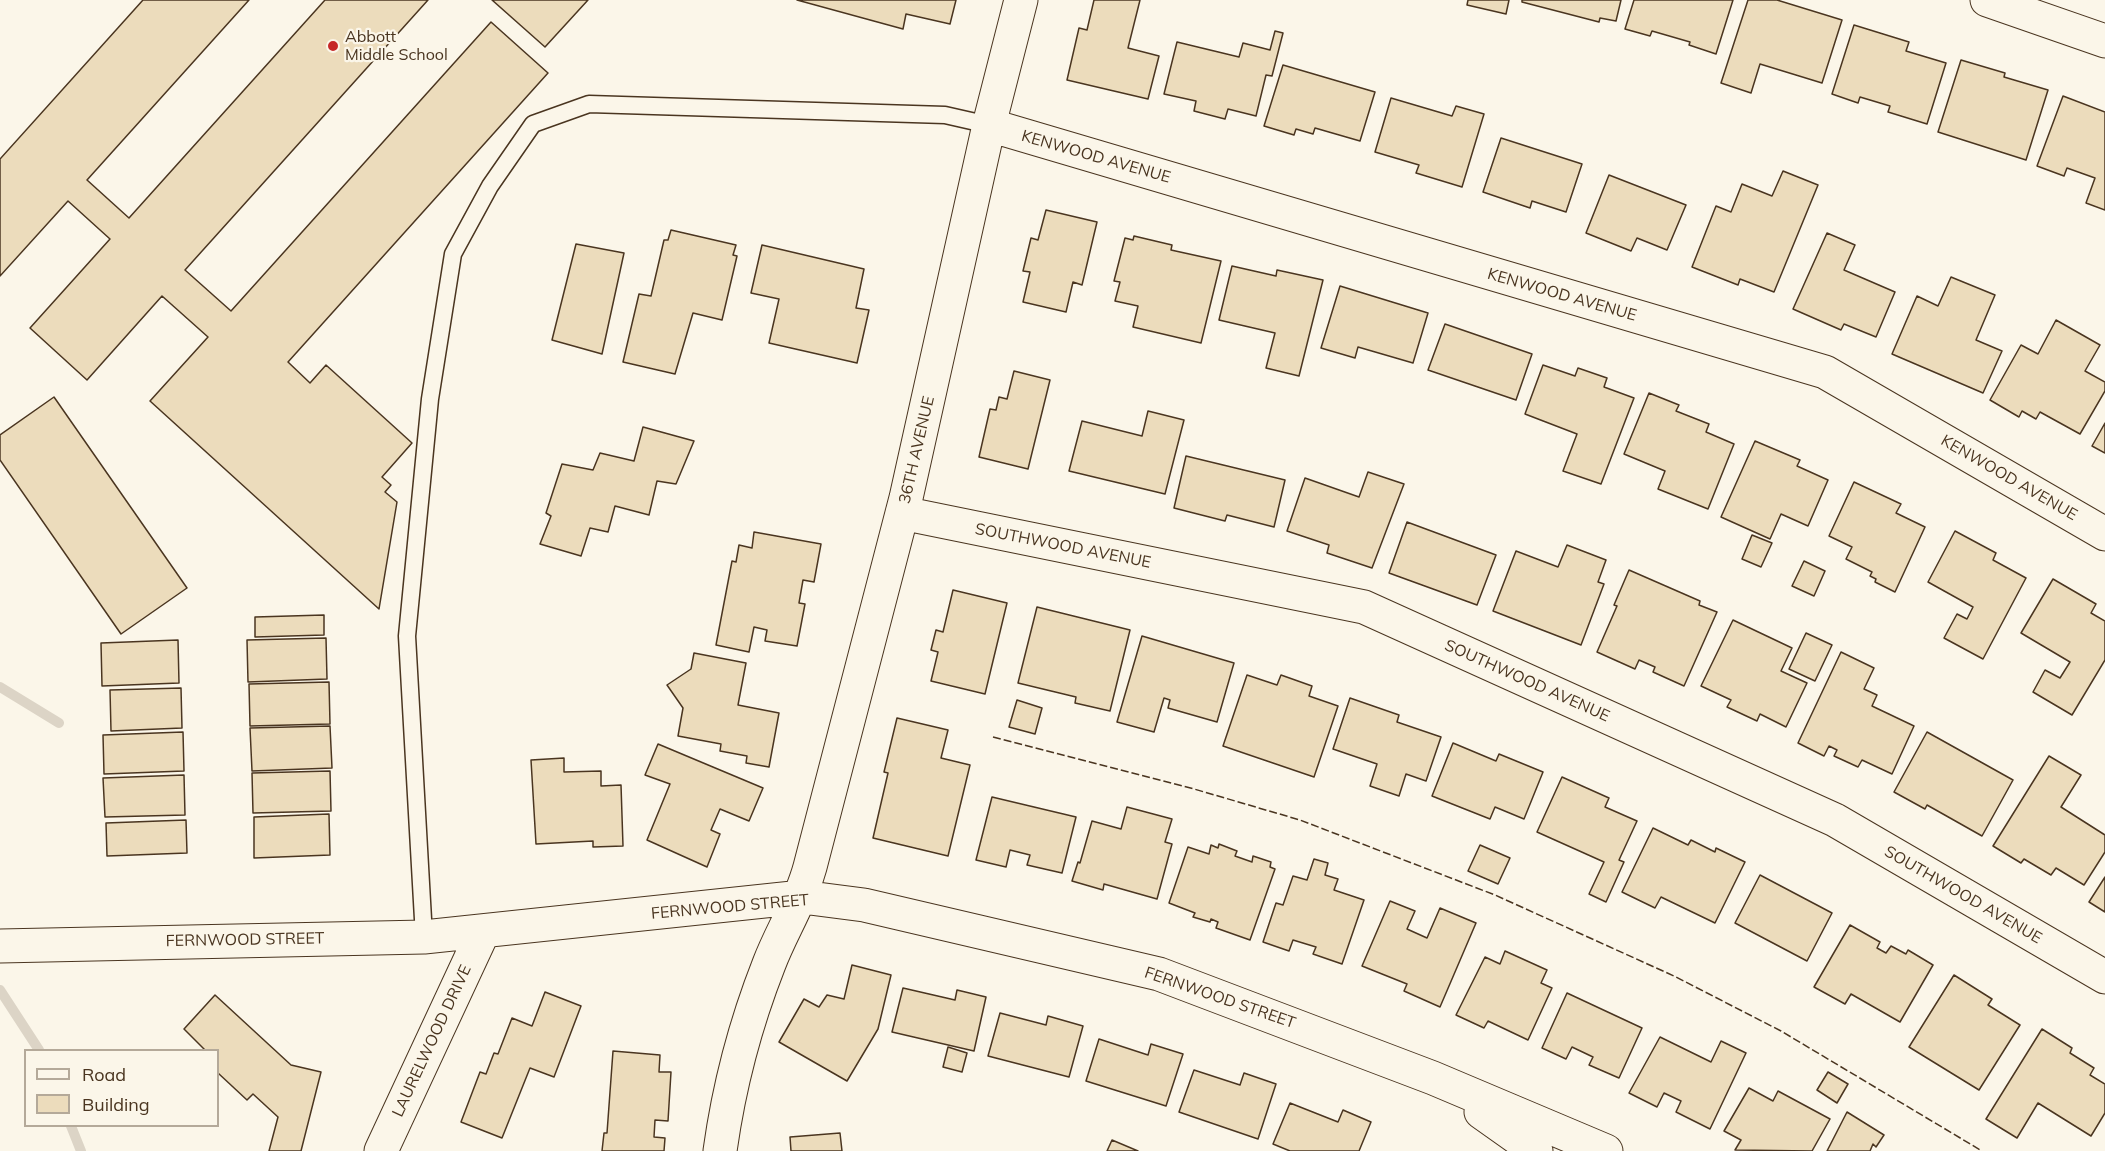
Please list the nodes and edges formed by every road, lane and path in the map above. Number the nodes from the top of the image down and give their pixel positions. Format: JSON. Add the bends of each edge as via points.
{"nodes":[{"id":1,"x":1021,"y":0,"type":"edge"},
{"id":2,"x":1987,"y":0,"type":"edge"},
{"id":3,"x":2105,"y":41,"type":"edge"},
{"id":4,"x":989,"y":125,"type":"junction"},
{"id":5,"x":902,"y":513,"type":"junction"},
{"id":6,"x":2105,"y":534,"type":"edge"},
{"id":7,"x":802,"y":897,"type":"junction"},
{"id":8,"x":483,"y":932,"type":"junction"},
{"id":9,"x":424,"y":937,"type":"junction"},
{"id":10,"x":0,"y":946,"type":"edge"},
{"id":11,"x":2105,"y":977,"type":"edge"},
{"id":12,"x":1433,"y":1078,"type":"junction"},
{"id":13,"x":381,"y":1151,"type":"edge"},
{"id":14,"x":720,"y":1151,"type":"edge"},
{"id":15,"x":1536,"y":1151,"type":"edge"},
{"id":16,"x":1606,"y":1151,"type":"edge"}],
"edges":[{"from":1,"to":4,"type":"street","name":"36TH AVENUE"},
{"from":2,"to":3,"type":"street"},
{"from":4,"to":5,"type":"street","name":"36TH AVENUE"},
{"from":4,"to":6,"type":"street","name":"KENWOOD AVENUE","via":[[1825,372]]},
{"from":4,"to":9,"type":"lane","via":[[945,115],[589,104],[533,124],[490,186],[453,254],[430,399],[407,636]]},
{"from":5,"to":7,"type":"street","name":"36TH AVENUE"},
{"from":5,"to":11,"type":"street","name":"SOUTHWOOD AVENUE","via":[[1364,607],[1834,820]]},
{"from":7,"to":8,"type":"street","name":"FERNWOOD STREET"},
{"from":7,"to":12,"type":"street","name":"FERNWOOD STREET","via":[[864,905],[1159,974]]},
{"from":7,"to":14,"type":"street","name":"36TH AVENUE","via":[[770,962],[741,1041]]},
{"from":8,"to":9,"type":"street","name":"FERNWOOD STREET"},
{"from":8,"to":13,"type":"street","name":"LAURELWOOD DRIVE"},
{"from":9,"to":10,"type":"street","name":"FERNWOOD STREET"},
{"from":12,"to":15,"type":"street","name":"FERNWOOD STREET"},
{"from":12,"to":16,"type":"street","name":"FERNWOOD STREET"}]}
